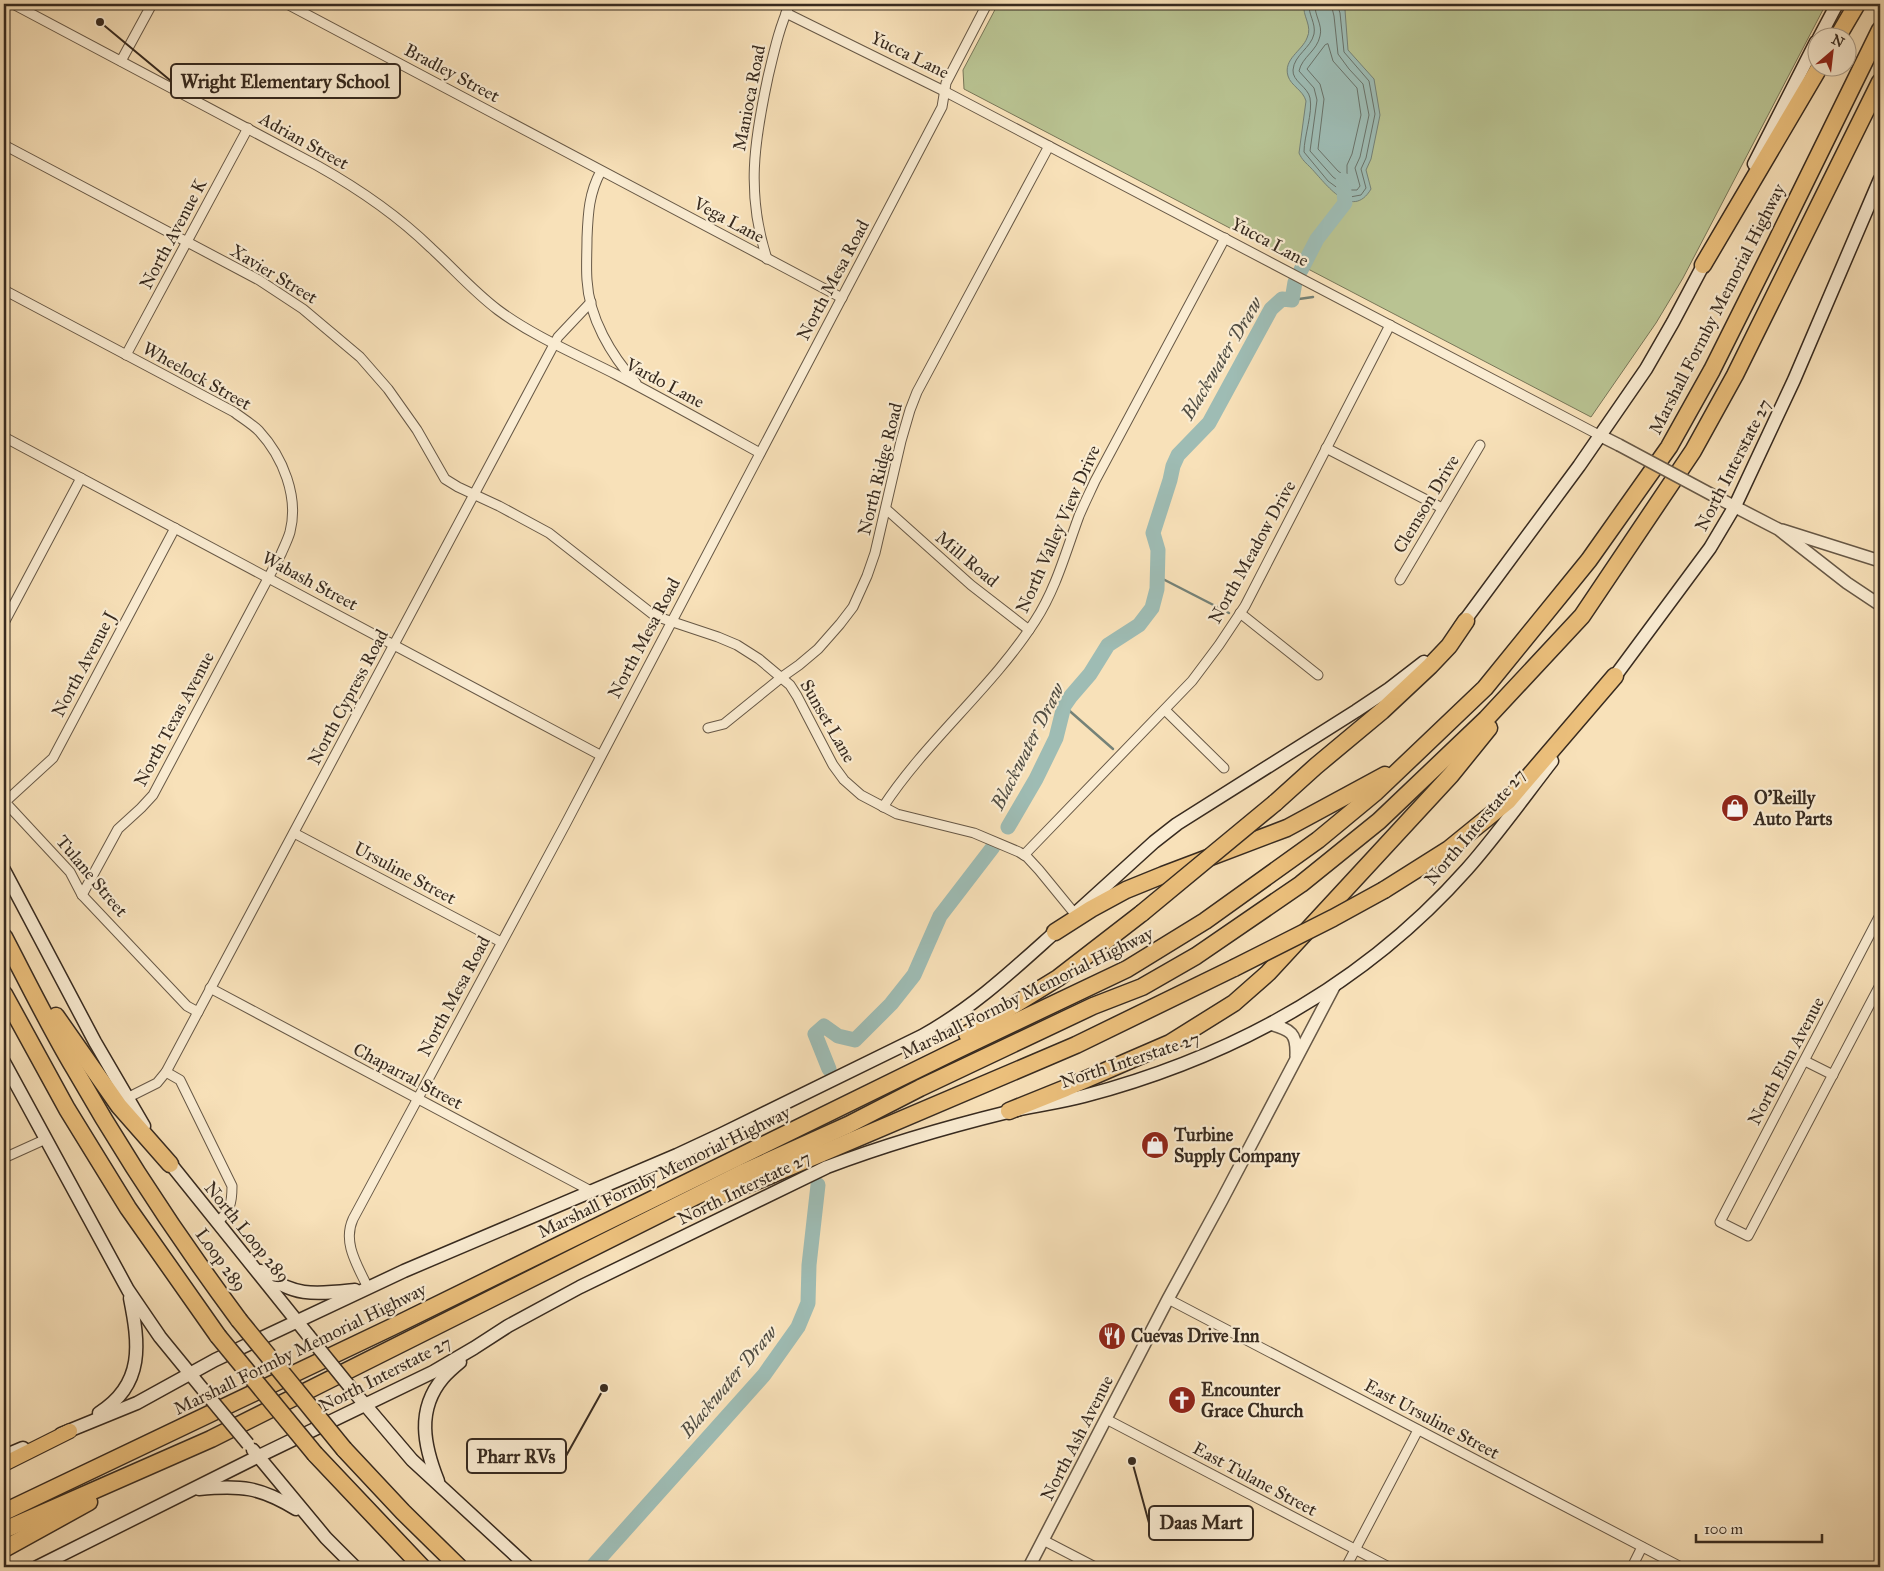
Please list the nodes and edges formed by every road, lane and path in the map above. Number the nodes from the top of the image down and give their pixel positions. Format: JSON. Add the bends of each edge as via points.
{"nodes":[{"id":1,"x":13,"y":4,"type":"edge"},
{"id":2,"x":152,"y":4,"type":"edge"},
{"id":3,"x":287,"y":4,"type":"edge"},
{"id":4,"x":790,"y":4,"type":"edge"},
{"id":5,"x":987,"y":4,"type":"edge"},
{"id":6,"x":1837,"y":4,"type":"edge"},
{"id":7,"x":1857,"y":4,"type":"edge"},
{"id":8,"x":786,"y":13,"type":"junction"},
{"id":9,"x":1824,"y":28,"type":"edge"},
{"id":10,"x":1843,"y":28,"type":"edge"},
{"id":11,"x":1880,"y":30,"type":"edge"},
{"id":12,"x":121,"y":61,"type":"junction"},
{"id":13,"x":1806,"y":62,"type":"edge"},
{"id":14,"x":1813,"y":78,"type":"edge"},
{"id":15,"x":1880,"y":82,"type":"edge"},
{"id":16,"x":944,"y":91,"type":"junction"},
{"id":17,"x":248,"y":128,"type":"junction"},
{"id":18,"x":4,"y":145,"type":"edge"},
{"id":19,"x":1049,"y":146,"type":"junction"},
{"id":20,"x":601,"y":172,"type":"junction"},
{"id":21,"x":1880,"y":179,"type":"edge"},
{"id":22,"x":1226,"y":238,"type":"junction"},
{"id":23,"x":188,"y":243,"type":"junction"},
{"id":24,"x":767,"y":258,"type":"junction"},
{"id":25,"x":1703,"y":265,"type":"junction"},
{"id":26,"x":4,"y":290,"type":"edge"},
{"id":27,"x":842,"y":298,"type":"junction"},
{"id":28,"x":591,"y":302,"type":"junction"},
{"id":29,"x":1390,"y":325,"type":"junction"},
{"id":30,"x":554,"y":344,"type":"junction"},
{"id":31,"x":126,"y":355,"type":"junction"},
{"id":32,"x":640,"y":388,"type":"junction"},
{"id":33,"x":1599,"y":435,"type":"junction"},
{"id":34,"x":4,"y":437,"type":"edge"},
{"id":35,"x":1480,"y":444,"type":"dead end"},
{"id":36,"x":1326,"y":448,"type":"junction"},
{"id":37,"x":760,"y":453,"type":"junction"},
{"id":38,"x":81,"y":478,"type":"junction"},
{"id":39,"x":474,"y":494,"type":"junction"},
{"id":40,"x":1735,"y":506,"type":"junction"},
{"id":41,"x":1442,"y":508,"type":"junction"},
{"id":42,"x":886,"y":510,"type":"junction"},
{"id":43,"x":175,"y":528,"type":"junction"},
{"id":44,"x":1778,"y":529,"type":"junction"},
{"id":45,"x":1880,"y":561,"type":"edge"},
{"id":46,"x":268,"y":577,"type":"junction"},
{"id":47,"x":1400,"y":580,"type":"dead end"},
{"id":48,"x":1880,"y":605,"type":"edge"},
{"id":49,"x":1240,"y":613,"type":"junction"},
{"id":50,"x":1582,"y":616,"type":"junction"},
{"id":51,"x":1466,"y":621,"type":"junction"},
{"id":52,"x":670,"y":622,"type":"junction"},
{"id":53,"x":4,"y":623,"type":"edge"},
{"id":54,"x":1029,"y":630,"type":"junction"},
{"id":55,"x":393,"y":645,"type":"junction"},
{"id":56,"x":1318,"y":676,"type":"dead end"},
{"id":57,"x":1615,"y":676,"type":"junction"},
{"id":58,"x":782,"y":677,"type":"junction"},
{"id":59,"x":1165,"y":710,"type":"junction"},
{"id":60,"x":708,"y":728,"type":"dead end"},
{"id":61,"x":600,"y":755,"type":"junction"},
{"id":62,"x":1405,"y":764,"type":"junction"},
{"id":63,"x":1224,"y":768,"type":"dead end"},
{"id":64,"x":5,"y":802,"type":"joint"},
{"id":65,"x":883,"y":807,"type":"junction"},
{"id":66,"x":294,"y":832,"type":"junction"},
{"id":67,"x":1024,"y":855,"type":"junction"},
{"id":68,"x":4,"y":870,"type":"edge"},
{"id":69,"x":82,"y":894,"type":"junction"},
{"id":70,"x":1075,"y":914,"type":"junction"},
{"id":71,"x":1880,"y":915,"type":"edge"},
{"id":72,"x":1055,"y":932,"type":"junction"},
{"id":73,"x":4,"y":933,"type":"edge"},
{"id":74,"x":4,"y":938,"type":"edge"},
{"id":75,"x":501,"y":942,"type":"junction"},
{"id":76,"x":1335,"y":985,"type":"junction"},
{"id":77,"x":1880,"y":986,"type":"edge"},
{"id":78,"x":210,"y":988,"type":"junction"},
{"id":79,"x":4,"y":994,"type":"edge"},
{"id":80,"x":198,"y":1012,"type":"junction"},
{"id":81,"x":1270,"y":1024,"type":"junction"},
{"id":82,"x":1296,"y":1059,"type":"junction"},
{"id":83,"x":1805,"y":1061,"type":"junction"},
{"id":84,"x":4,"y":1062,"type":"edge"},
{"id":85,"x":166,"y":1072,"type":"junction"},
{"id":86,"x":1833,"y":1075,"type":"junction"},
{"id":87,"x":127,"y":1098,"type":"junction"},
{"id":88,"x":417,"y":1099,"type":"junction"},
{"id":89,"x":842,"y":1107,"type":"junction"},
{"id":90,"x":1009,"y":1111,"type":"junction"},
{"id":91,"x":46,"y":1139,"type":"junction"},
{"id":92,"x":4,"y":1158,"type":"edge"},
{"id":93,"x":170,"y":1164,"type":"junction"},
{"id":94,"x":591,"y":1191,"type":"junction"},
{"id":95,"x":217,"y":1223,"type":"junction"},
{"id":96,"x":602,"y":1242,"type":"junction"},
{"id":97,"x":241,"y":1253,"type":"junction"},
{"id":98,"x":368,"y":1288,"type":"junction"},
{"id":99,"x":128,"y":1290,"type":"junction"},
{"id":100,"x":1168,"y":1299,"type":"junction"},
{"id":101,"x":296,"y":1321,"type":"junction"},
{"id":102,"x":474,"y":1348,"type":"junction"},
{"id":103,"x":190,"y":1373,"type":"junction"},
{"id":104,"x":365,"y":1405,"type":"junction"},
{"id":105,"x":1106,"y":1419,"type":"junction"},
{"id":106,"x":1418,"y":1430,"type":"junction"},
{"id":107,"x":70,"y":1431,"type":"junction"},
{"id":108,"x":211,"y":1438,"type":"junction"},
{"id":109,"x":4,"y":1456,"type":"edge"},
{"id":110,"x":258,"y":1456,"type":"junction"},
{"id":111,"x":4,"y":1464,"type":"edge"},
{"id":112,"x":440,"y":1486,"type":"junction"},
{"id":113,"x":192,"y":1490,"type":"junction"},
{"id":114,"x":6,"y":1510,"type":"edge"},
{"id":115,"x":305,"y":1514,"type":"junction"},
{"id":116,"x":4,"y":1530,"type":"edge"},
{"id":117,"x":1043,"y":1540,"type":"junction"},
{"id":118,"x":1642,"y":1547,"type":"junction"},
{"id":119,"x":4,"y":1549,"type":"edge"},
{"id":120,"x":1356,"y":1550,"type":"junction"},
{"id":121,"x":37,"y":1567,"type":"edge"},
{"id":122,"x":355,"y":1567,"type":"edge"},
{"id":123,"x":422,"y":1567,"type":"edge"},
{"id":124,"x":459,"y":1567,"type":"edge"},
{"id":125,"x":528,"y":1567,"type":"edge"},
{"id":126,"x":1029,"y":1567,"type":"edge"},
{"id":127,"x":1095,"y":1567,"type":"edge"},
{"id":128,"x":1346,"y":1567,"type":"edge"},
{"id":129,"x":1389,"y":1567,"type":"edge"},
{"id":130,"x":1632,"y":1567,"type":"edge"},
{"id":131,"x":1681,"y":1567,"type":"edge"}],
"edges":[{"from":1,"to":12,"type":"street","name":"Adrian Street"},
{"from":2,"to":12,"type":"street"},
{"from":3,"to":20,"type":"street","name":"Bradley Street"},
{"from":4,"to":8,"type":"street","name":"Manioca Road"},
{"from":5,"to":16,"type":"street","name":"North Mesa Road"},
{"from":6,"to":9,"type":"main road"},
{"from":7,"to":10,"type":"highway"},
{"from":8,"to":16,"type":"street","name":"Yucca Lane"},
{"from":8,"to":24,"type":"street","name":"Manioca Road","via":[[766,88],[754,159],[756,208]]},
{"from":11,"to":62,"type":"highway","name":"Marshall Formby Memorial Highway","via":[[1712,370],[1668,447],[1589,560],[1543,619],[1485,688]]},
{"from":12,"to":17,"type":"street","name":"Adrian Street"},
{"from":13,"to":25,"type":"main road"},
{"from":14,"to":25,"type":"highway"},
{"from":15,"to":50,"type":"highway","name":"Marshall Formby Memorial Highway","via":[[1735,375],[1693,451]]},
{"from":16,"to":19,"type":"street","name":"Yucca Lane"},
{"from":16,"to":27,"type":"street","name":"North Mesa Road","via":[[942,107]]},
{"from":17,"to":23,"type":"street","name":"North Avenue K"},
{"from":17,"to":30,"type":"street","name":"Adrian Street","via":[[358,189],[394,215],[499,311]]},
{"from":18,"to":23,"type":"street","name":"Xavier Street"},
{"from":19,"to":22,"type":"street","name":"Yucca Lane"},
{"from":19,"to":42,"type":"street","name":"North Ridge Road","via":[[917,392],[901,440]]},
{"from":20,"to":24,"type":"street","name":"Vega Lane"},
{"from":20,"to":28,"type":"street","via":[[593,186],[588,214],[587,280]]},
{"from":21,"to":40,"type":"main road","name":"North Interstate 27","via":[[1794,380]]},
{"from":22,"to":29,"type":"street","name":"Yucca Lane"},
{"from":22,"to":54,"type":"street","name":"North Valley View Drive","via":[[1095,481],[1051,591]]},
{"from":23,"to":31,"type":"street","name":"North Avenue K"},
{"from":23,"to":39,"type":"street","name":"Xavier Street","via":[[259,280],[334,333],[388,389],[445,478]]},
{"from":24,"to":27,"type":"street","name":"Vega Lane"},
{"from":25,"to":33,"type":"main road","via":[[1646,369]]},
{"from":26,"to":31,"type":"street","name":"Wheelock Street"},
{"from":27,"to":37,"type":"street","name":"North Mesa Road"},
{"from":28,"to":30,"type":"street","name":"North Cypress Road","via":[[568,324]]},
{"from":28,"to":32,"type":"street","via":[[608,345]]},
{"from":29,"to":33,"type":"street","name":"Yucca Lane"},
{"from":29,"to":36,"type":"street","name":"North Meadow Drive"},
{"from":30,"to":32,"type":"street","name":"Vardo Lane"},
{"from":30,"to":39,"type":"street","name":"North Cypress Road"},
{"from":31,"to":46,"type":"street","name":"Wheelock Street","via":[[234,412],[259,432],[279,459],[290,483],[293,510],[290,532]]},
{"from":32,"to":37,"type":"street","name":"Vardo Lane"},
{"from":33,"to":40,"type":"street","name":"Yucca Lane","bridge":true},
{"from":33,"to":51,"type":"main road"},
{"from":34,"to":38,"type":"street","name":"Wabash Street"},
{"from":35,"to":41,"type":"street","name":"Clemson Drive"},
{"from":36,"to":41,"type":"street"},
{"from":36,"to":49,"type":"street","name":"North Meadow Drive"},
{"from":37,"to":52,"type":"street","name":"North Mesa Road"},
{"from":38,"to":43,"type":"street","name":"Wabash Street"},
{"from":38,"to":53,"type":"street"},
{"from":39,"to":52,"type":"street","name":"Sunset Lane","via":[[549,533],[645,610]]},
{"from":39,"to":55,"type":"street","name":"North Cypress Road"},
{"from":40,"to":44,"type":"street","name":"Yucca Lane"},
{"from":40,"to":57,"type":"main road","name":"North Interstate 27","via":[[1710,548]]},
{"from":41,"to":47,"type":"street","name":"Clemson Drive"},
{"from":42,"to":54,"type":"street","name":"Mill Road","via":[[971,585]]},
{"from":42,"to":58,"type":"street","name":"North Ridge Road","via":[[867,576],[852,607],[818,649]]},
{"from":43,"to":46,"type":"street","name":"Wabash Street"},
{"from":43,"to":64,"type":"street","name":"North Avenue J","via":[[52,758]]},
{"from":44,"to":45,"type":"street"},
{"from":44,"to":48,"type":"street"},
{"from":46,"to":55,"type":"street","name":"Wabash Street"},
{"from":46,"to":69,"type":"street","name":"North Texas Avenue","via":[[153,795],[118,830]]},
{"from":49,"to":56,"type":"street"},
{"from":49,"to":59,"type":"street","name":"North Meadow Drive","via":[[1192,680]]},
{"from":50,"to":90,"type":"highway","via":[[1450,775],[1247,992],[1170,1042]]},
{"from":50,"to":96,"type":"highway","name":"Marshall Formby Memorial Highway","via":[[1486,719],[1379,822],[1301,884],[1196,956],[1142,987],[1093,1006]]},
{"from":51,"to":70,"type":"main road","via":[[1444,645],[1388,689],[1177,824]]},
{"from":51,"to":89,"type":"highway","bridge":true,"via":[[1449,646],[1382,711],[1092,953],[1025,1000]]},
{"from":52,"to":58,"type":"street","name":"Sunset Lane","via":[[737,645]]},
{"from":52,"to":61,"type":"street","name":"North Mesa Road"},
{"from":54,"to":65,"type":"street","name":"North Valley View Drive","via":[[900,782]]},
{"from":55,"to":61,"type":"street","name":"Wabash Street"},
{"from":55,"to":66,"type":"street","name":"North Cypress Road"},
{"from":57,"to":76,"type":"main road","name":"North Interstate 27","via":[[1510,817],[1466,870],[1419,918]]},
{"from":57,"to":96,"type":"highway","bridge":true,"via":[[1508,801],[1449,849],[1384,890],[1234,968],[1030,1066]]},
{"from":58,"to":60,"type":"street","name":"North Ridge Road","via":[[724,724]]},
{"from":58,"to":65,"type":"street","name":"Sunset Lane","via":[[797,696],[844,780]]},
{"from":59,"to":63,"type":"street"},
{"from":59,"to":67,"type":"street","name":"North Meadow Drive"},
{"from":61,"to":75,"type":"street","name":"North Mesa Road"},
{"from":62,"to":72,"type":"highway","via":[[1287,828],[1126,890]]},
{"from":62,"to":89,"type":"highway","name":"Marshall Formby Memorial Highway","via":[[1318,840],[1172,942],[1114,976]]},
{"from":64,"to":69,"type":"street","name":"Tulane Street","via":[[70,872]]},
{"from":65,"to":67,"type":"street","name":"Sunset Lane","via":[[907,817],[974,833]]},
{"from":66,"to":75,"type":"street","name":"Ursuline Street"},
{"from":66,"to":78,"type":"street","name":"North Cypress Road"},
{"from":67,"to":70,"type":"street","name":"Sunset Lane"},
{"from":68,"to":87,"type":"main road","name":"North Loop 289"},
{"from":69,"to":80,"type":"street","name":"Tulane Street","via":[[187,1006]]},
{"from":70,"to":72,"type":"main road"},
{"from":71,"to":83,"type":"street","name":"North Elm Avenue"},
{"from":72,"to":94,"type":"main road","via":[[983,997],[940,1026],[722,1134]]},
{"from":73,"to":93,"type":"highway","via":[[113,1098]]},
{"from":74,"to":124,"type":"highway","name":"Loop 289","bridge":true,"via":[[74,1068],[189,1252],[239,1320],[344,1449]]},
{"from":75,"to":88,"type":"street","name":"North Mesa Road"},
{"from":76,"to":81,"type":"main road","name":"North Interstate 27"},
{"from":76,"to":82,"type":"street","name":"North Ash Avenue"},
{"from":77,"to":86,"type":"street"},
{"from":78,"to":80,"type":"street","name":"North Cypress Road"},
{"from":78,"to":88,"type":"street","name":"Chaparral Street"},
{"from":79,"to":123,"type":"highway","bridge":true,"via":[[67,1109],[124,1201],[218,1336],[315,1454]]},
{"from":80,"to":85,"type":"street","name":"North Cypress Road"},
{"from":81,"to":82,"type":"street","via":[[1282,1027],[1294,1036]]},
{"from":81,"to":90,"type":"main road","name":"North Interstate 27","via":[[1235,1043],[1168,1070],[1082,1096]]},
{"from":82,"to":100,"type":"street","name":"North Ash Avenue"},
{"from":83,"to":86,"type":"street"},
{"from":83,"to":86,"type":"street","name":"North Elm Avenue","via":[[1720,1222],[1748,1236]]},
{"from":84,"to":91,"type":"main road"},
{"from":85,"to":87,"type":"street","name":"North Cypress Road","via":[[157,1083]]},
{"from":85,"to":95,"type":"street","via":[[180,1080],[232,1186],[232,1201],[227,1213]]},
{"from":87,"to":93,"type":"main road","name":"North Loop 289"},
{"from":88,"to":94,"type":"street","name":"Chaparral Street"},
{"from":88,"to":98,"type":"street","name":"North Mesa Road","via":[[350,1225],[350,1246]]},
{"from":89,"to":114,"type":"highway","name":"Marshall Formby Memorial Highway","via":[[392,1327]]},
{"from":90,"to":102,"type":"main road","name":"North Interstate 27","via":[[867,1152],[827,1167],[580,1287]]},
{"from":91,"to":92,"type":"street"},
{"from":91,"to":99,"type":"main road"},
{"from":93,"to":95,"type":"main road","name":"North Loop 289"},
{"from":94,"to":98,"type":"main road"},
{"from":95,"to":97,"type":"main road","name":"North Loop 289"},
{"from":96,"to":108,"type":"highway","name":"Marshall Formby Memorial Highway"},
{"from":97,"to":98,"type":"main road","via":[[267,1275],[296,1290],[317,1294]]},
{"from":97,"to":101,"type":"main road","name":"North Loop 289"},
{"from":98,"to":101,"type":"main road"},
{"from":99,"to":103,"type":"main road","via":[[160,1338]]},
{"from":99,"to":107,"type":"main road","via":[[137,1346],[132,1376],[112,1405]]},
{"from":100,"to":105,"type":"street","name":"North Ash Avenue"},
{"from":100,"to":106,"type":"street","name":"East Ursuline Street"},
{"from":101,"to":103,"type":"main road"},
{"from":101,"to":104,"type":"main road","name":"North Loop 289","bridge":true},
{"from":102,"to":104,"type":"main road","name":"North Interstate 27"},
{"from":102,"to":112,"type":"main road","via":[[443,1378],[433,1393],[424,1421],[431,1463]]},
{"from":103,"to":107,"type":"main road","via":[[137,1403]]},
{"from":103,"to":110,"type":"main road","bridge":true},
{"from":104,"to":110,"type":"main road","name":"North Interstate 27"},
{"from":104,"to":112,"type":"main road","name":"North Loop 289","via":[[394,1440]]},
{"from":105,"to":117,"type":"street","name":"North Ash Avenue"},
{"from":105,"to":120,"type":"street","name":"East Tulane Street"},
{"from":106,"to":118,"type":"street","name":"East Ursuline Street"},
{"from":106,"to":120,"type":"street"},
{"from":107,"to":109,"type":"main road"},
{"from":107,"to":111,"type":"main road"},
{"from":108,"to":116,"type":"highway","name":"Marshall Formby Memorial Highway"},
{"from":108,"to":119,"type":"highway"},
{"from":110,"to":113,"type":"main road","name":"North Interstate 27"},
{"from":110,"to":115,"type":"main road"},
{"from":112,"to":125,"type":"main road","name":"North Loop 289"},
{"from":113,"to":115,"type":"main road","via":[[233,1486],[248,1488],[274,1496]]},
{"from":113,"to":121,"type":"main road","name":"North Interstate 27"},
{"from":115,"to":122,"type":"main road"},
{"from":117,"to":126,"type":"street","name":"North Ash Avenue"},
{"from":117,"to":127,"type":"street"},
{"from":118,"to":130,"type":"street"},
{"from":118,"to":131,"type":"street","name":"East Ursuline Street"},
{"from":120,"to":128,"type":"street"},
{"from":120,"to":129,"type":"street","name":"East Tulane Street"}]}
